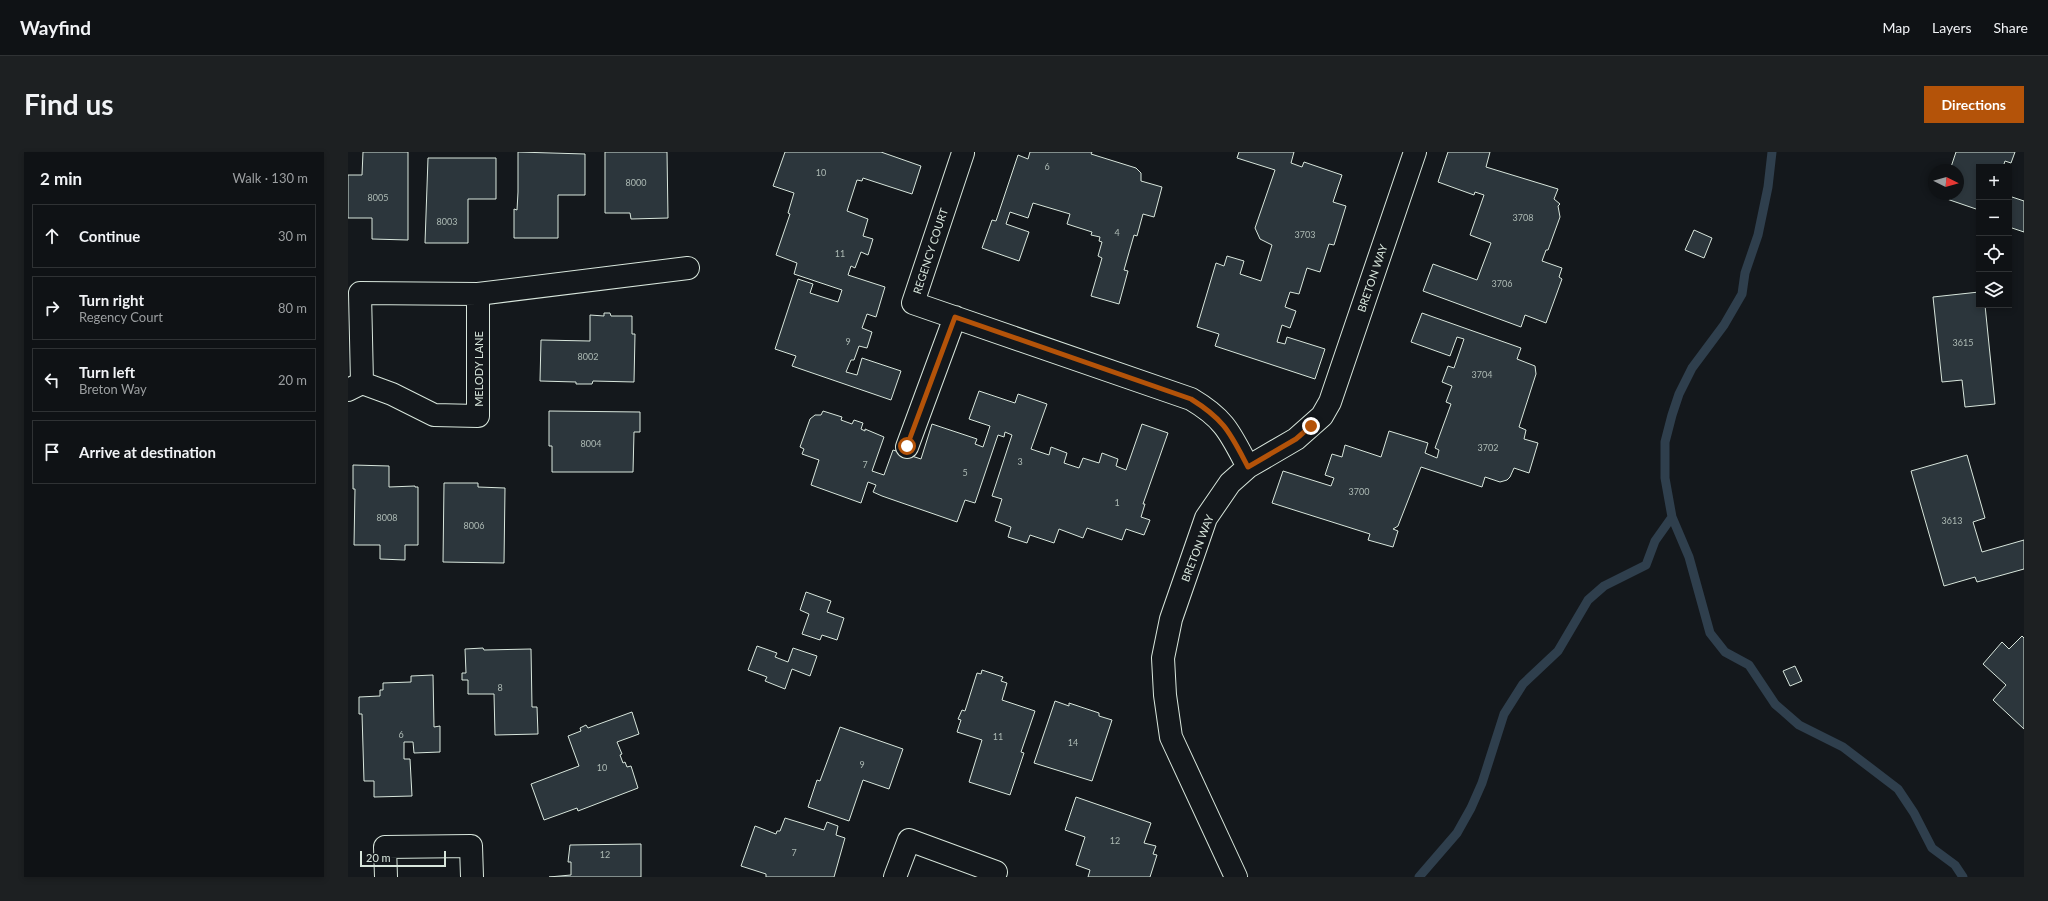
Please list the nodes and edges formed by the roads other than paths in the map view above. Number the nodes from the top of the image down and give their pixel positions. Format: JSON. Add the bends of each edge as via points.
{"nodes":[{"id":1,"x":1415,"y":152,"type":"edge"},
{"id":2,"x":963,"y":153,"type":"edge"},
{"id":3,"x":688,"y":268,"type":"dead end"},
{"id":4,"x":478,"y":294,"type":"junction"},
{"id":5,"x":955,"y":317,"type":"junction"},
{"id":6,"x":355,"y":387,"type":"edge"},
{"id":7,"x":907,"y":446,"type":"dead end"},
{"id":8,"x":1248,"y":467,"type":"junction"},
{"id":9,"x":386,"y":877,"type":"edge"},
{"id":10,"x":472,"y":877,"type":"edge"},
{"id":11,"x":895,"y":877,"type":"edge"},
{"id":12,"x":994,"y":877,"type":"edge"},
{"id":13,"x":1236,"y":877,"type":"edge"}],
"edges":[{"from":1,"to":8,"type":"street","name":"BRETON WAY","via":[[1330,402],[1322,416],[1296,439]]},
{"from":2,"to":5,"type":"street","name":"REGENCY COURT","via":[[913,303]]},
{"from":3,"to":4,"type":"street","name":"MELODY LANE"},
{"from":4,"to":6,"type":"street","name":"MELODY LANE","via":[[360,293]]},
{"from":4,"to":6,"type":"street","name":"MELODY LANE","via":[[478,416],[434,415],[392,394]]},
{"from":5,"to":7,"type":"street"},
{"from":5,"to":8,"type":"street","name":"REGENCY COURT","via":[[1191,399],[1211,411],[1228,429]]},
{"from":8,"to":13,"type":"street","name":"BRETON WAY","via":[[1230,483],[1206,518],[1171,619],[1163,658],[1171,737]]},
{"from":9,"to":10,"type":"street","via":[[385,847],[471,846]]},
{"from":11,"to":12,"type":"street","via":[[909,840],[996,872]]}]}
